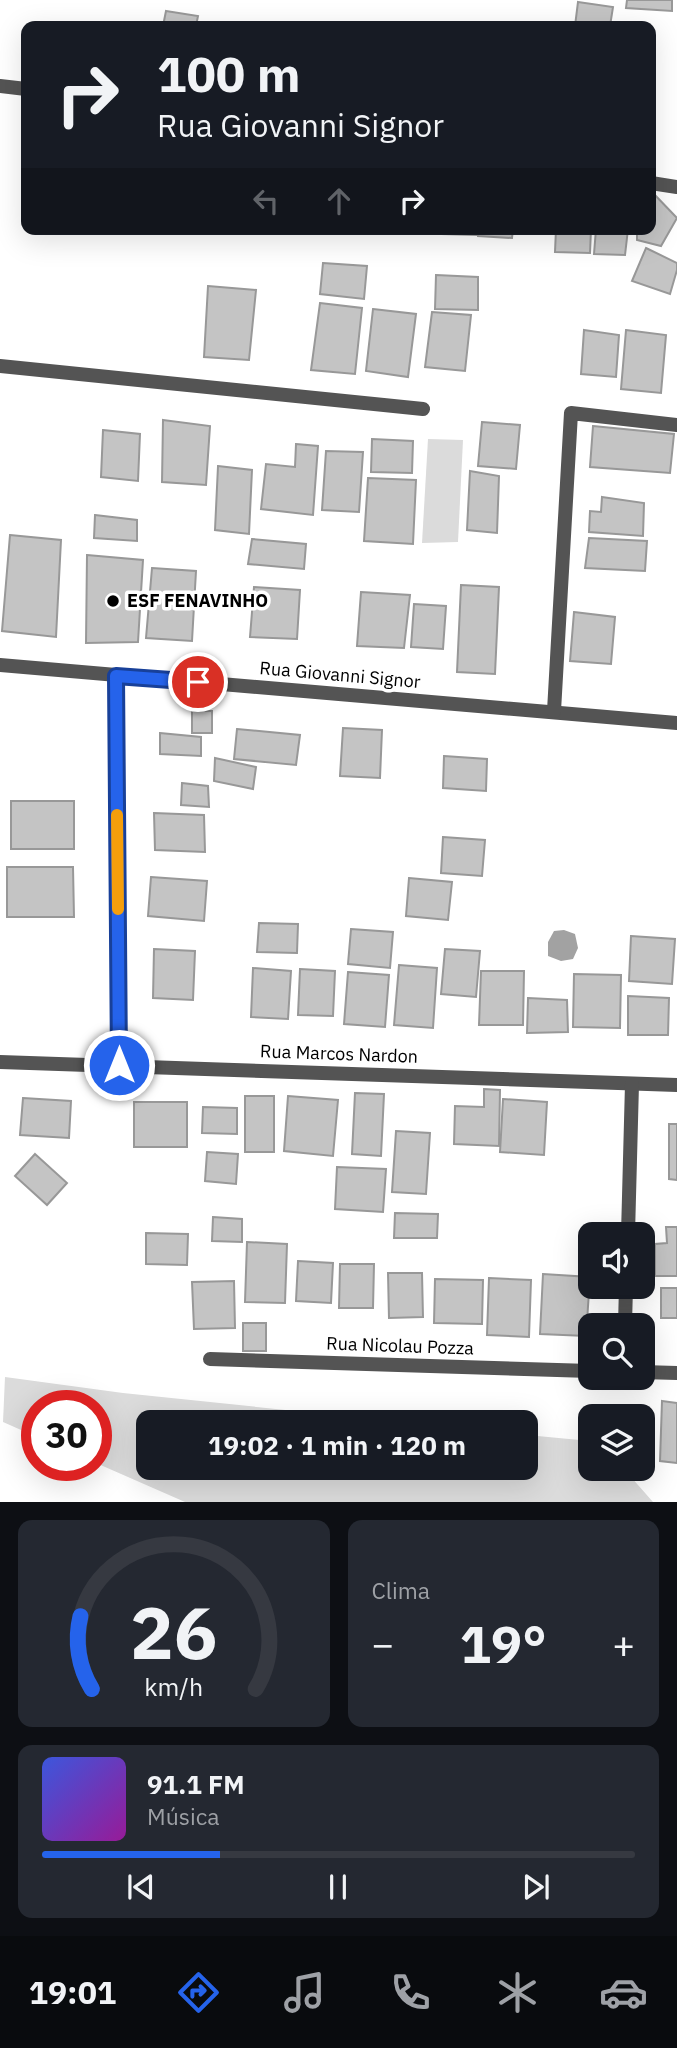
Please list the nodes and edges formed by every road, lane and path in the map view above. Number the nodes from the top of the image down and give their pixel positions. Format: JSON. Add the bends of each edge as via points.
{"nodes":[{"id":1,"x":0,"y":86,"type":"edge"},
{"id":2,"x":21,"y":88,"type":"edge"},
{"id":3,"x":656,"y":184,"type":"edge"},
{"id":4,"x":677,"y":187,"type":"edge"},
{"id":5,"x":0,"y":366,"type":"edge"},
{"id":6,"x":423,"y":409,"type":"dead end"},
{"id":7,"x":677,"y":425,"type":"edge"},
{"id":8,"x":0,"y":665,"type":"edge"},
{"id":9,"x":116,"y":676,"type":"junction"},
{"id":10,"x":554,"y":711,"type":"junction"},
{"id":11,"x":677,"y":723,"type":"edge"},
{"id":12,"x":0,"y":1062,"type":"edge"},
{"id":13,"x":119,"y":1065,"type":"junction"},
{"id":14,"x":632,"y":1084,"type":"junction"},
{"id":15,"x":677,"y":1085,"type":"edge"},
{"id":16,"x":628,"y":1222,"type":"edge"},
{"id":17,"x":210,"y":1359,"type":"dead end"},
{"id":18,"x":578,"y":1371,"type":"edge"},
{"id":19,"x":655,"y":1373,"type":"edge"},
{"id":20,"x":677,"y":1373,"type":"edge"}],
"edges":[{"from":1,"to":2,"type":"street"},
{"from":3,"to":4,"type":"street"},
{"from":5,"to":6,"type":"street"},
{"from":7,"to":10,"type":"street","via":[[571,413]]},
{"from":8,"to":9,"type":"street","name":"Rua Giovanni Signor"},
{"from":9,"to":10,"type":"street","name":"Rua Giovanni Signor"},
{"from":9,"to":13,"type":"street"},
{"from":10,"to":11,"type":"street","name":"Rua Giovanni Signor"},
{"from":12,"to":13,"type":"street","name":"Rua Marcos Nardon"},
{"from":13,"to":14,"type":"street","name":"Rua Marcos Nardon"},
{"from":14,"to":15,"type":"street","name":"Rua Marcos Nardon"},
{"from":14,"to":16,"type":"street"},
{"from":17,"to":18,"type":"street","name":"Rua Nicolau Pozza"},
{"from":19,"to":20,"type":"street"}]}
